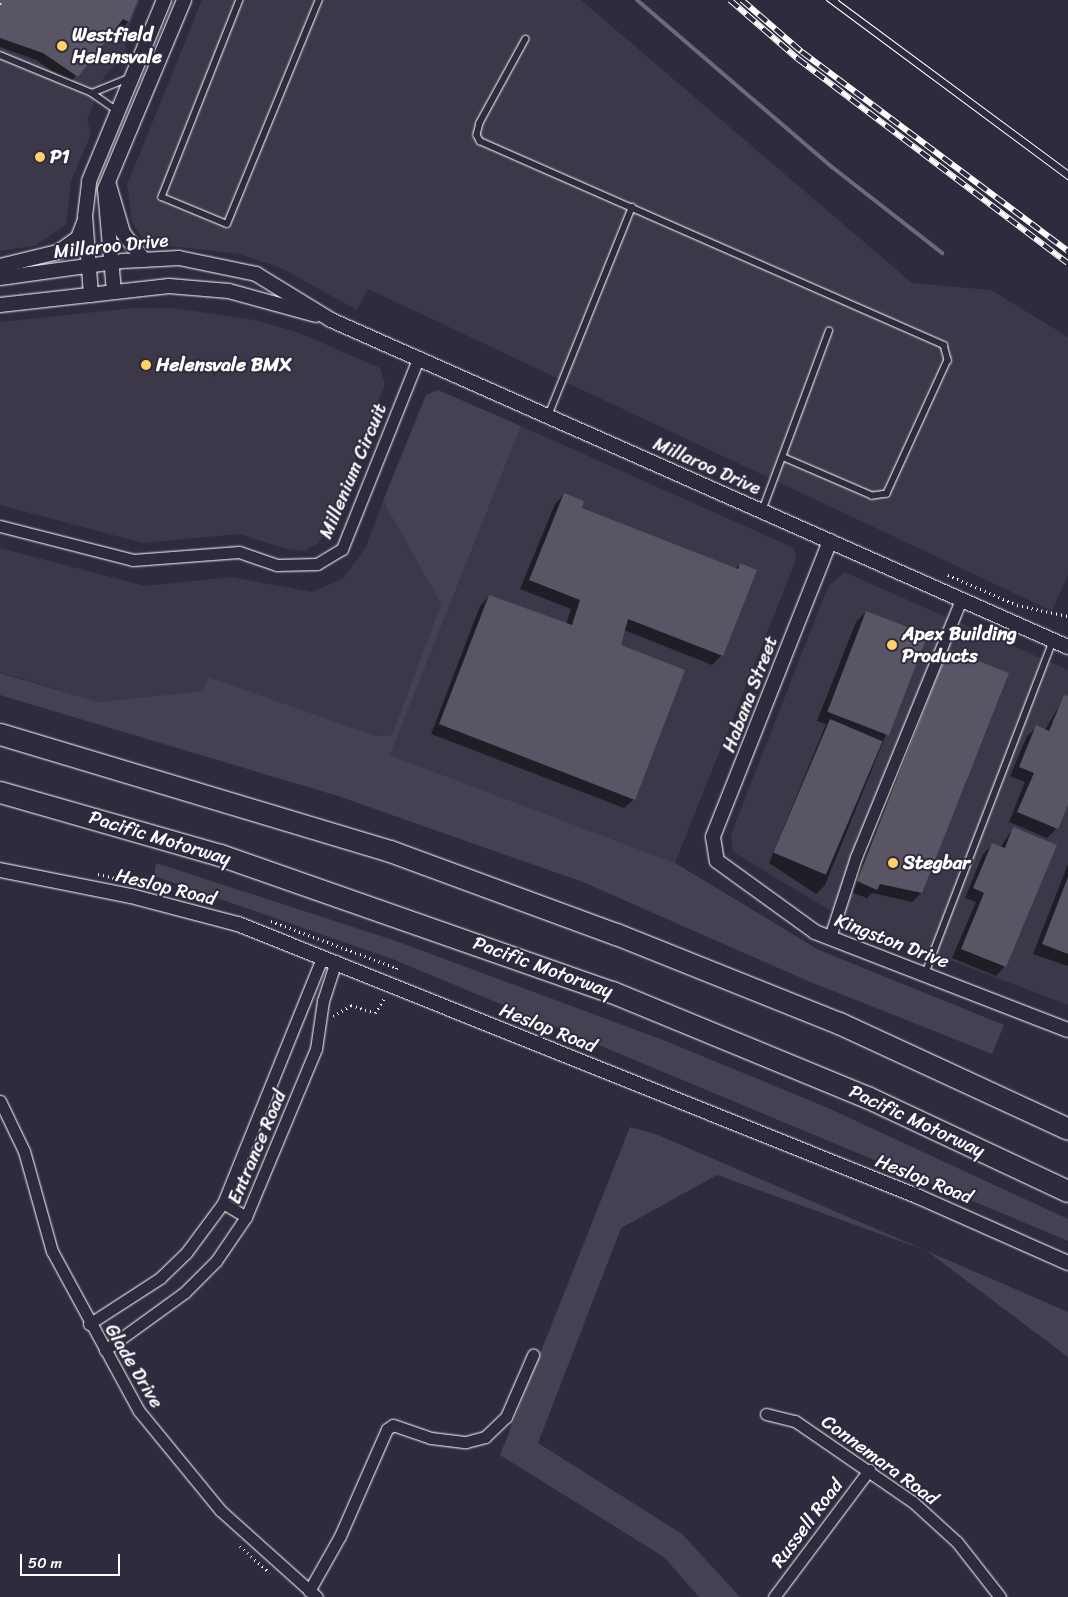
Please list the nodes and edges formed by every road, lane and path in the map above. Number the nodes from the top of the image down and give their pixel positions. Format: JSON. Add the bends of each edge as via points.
{"nodes":[{"id":1,"x":2,"y":0,"type":"edge"},
{"id":2,"x":164,"y":0,"type":"edge"},
{"id":3,"x":184,"y":0,"type":"edge"},
{"id":4,"x":240,"y":0,"type":"edge"},
{"id":5,"x":319,"y":0,"type":"edge"},
{"id":6,"x":0,"y":4,"type":"edge"},
{"id":7,"x":526,"y":39,"type":"dead end"},
{"id":8,"x":0,"y":55,"type":"edge"},
{"id":9,"x":153,"y":72,"type":"junction"},
{"id":10,"x":133,"y":75,"type":"junction"},
{"id":11,"x":92,"y":94,"type":"junction"},
{"id":12,"x":118,"y":111,"type":"junction"},
{"id":13,"x":108,"y":182,"type":"junction"},
{"id":14,"x":632,"y":207,"type":"junction"},
{"id":15,"x":86,"y":216,"type":"junction"},
{"id":16,"x":144,"y":260,"type":"junction"},
{"id":17,"x":111,"y":262,"type":"junction"},
{"id":18,"x":90,"y":265,"type":"junction"},
{"id":19,"x":0,"y":266,"type":"edge"},
{"id":20,"x":0,"y":278,"type":"edge"},
{"id":21,"x":114,"y":292,"type":"junction"},
{"id":22,"x":91,"y":295,"type":"junction"},
{"id":23,"x":0,"y":305,"type":"edge"},
{"id":24,"x":331,"y":320,"type":"junction"},
{"id":25,"x":829,"y":332,"type":"dead end"},
{"id":26,"x":418,"y":359,"type":"junction"},
{"id":27,"x":548,"y":416,"type":"junction"},
{"id":28,"x":784,"y":458,"type":"junction"},
{"id":29,"x":762,"y":511,"type":"junction"},
{"id":30,"x":0,"y":526,"type":"edge"},
{"id":31,"x":830,"y":542,"type":"junction"},
{"id":32,"x":948,"y":575,"type":"dead end"},
{"id":33,"x":961,"y":600,"type":"junction"},
{"id":34,"x":1068,"y":616,"type":"edge"},
{"id":35,"x":1053,"y":641,"type":"junction"},
{"id":36,"x":1068,"y":647,"type":"edge"},
{"id":37,"x":0,"y":734,"type":"edge"},
{"id":38,"x":0,"y":792,"type":"edge"},
{"id":39,"x":717,"y":861,"type":"joint"},
{"id":40,"x":0,"y":870,"type":"edge"},
{"id":41,"x":830,"y":937,"type":"junction"},
{"id":42,"x":323,"y":956,"type":"junction"},
{"id":43,"x":336,"y":961,"type":"junction"},
{"id":44,"x":925,"y":974,"type":"junction"},
{"id":45,"x":1068,"y":1030,"type":"edge"},
{"id":46,"x":0,"y":1101,"type":"edge"},
{"id":47,"x":1068,"y":1129,"type":"edge"},
{"id":48,"x":1068,"y":1191,"type":"edge"},
{"id":49,"x":223,"y":1203,"type":"junction"},
{"id":50,"x":246,"y":1216,"type":"junction"},
{"id":51,"x":1068,"y":1263,"type":"edge"},
{"id":52,"x":89,"y":1324,"type":"junction"},
{"id":53,"x":105,"y":1350,"type":"junction"},
{"id":54,"x":533,"y":1354,"type":"dead end"},
{"id":55,"x":766,"y":1414,"type":"dead end"},
{"id":56,"x":869,"y":1470,"type":"junction"},
{"id":57,"x":313,"y":1594,"type":"edge"},
{"id":58,"x":774,"y":1597,"type":"edge"},
{"id":59,"x":1000,"y":1597,"type":"edge"}],
"edges":[{"from":1,"to":6,"type":"path"},
{"from":2,"to":10,"type":"street"},
{"from":3,"to":9,"type":"street"},
{"from":4,"to":5,"type":"lane","via":[[162,197],[227,224]]},
{"from":7,"to":14,"type":"lane","via":[[480,124],[477,135],[480,141]]},
{"from":8,"to":11,"type":"lane"},
{"from":9,"to":12,"type":"street","via":[[145,77],[131,106]]},
{"from":9,"to":13,"type":"street"},
{"from":10,"to":11,"type":"lane","via":[[119,85]]},
{"from":10,"to":12,"type":"street"},
{"from":11,"to":12,"type":"lane"},
{"from":12,"to":15,"type":"street","via":[[89,180]]},
{"from":13,"to":16,"type":"street","via":[[123,233]]},
{"from":13,"to":17,"type":"street","via":[[104,199]]},
{"from":14,"to":27,"type":"lane"},
{"from":14,"to":28,"type":"lane","via":[[938,341],[948,352],[886,494],[872,496]]},
{"from":15,"to":18,"type":"street"},
{"from":15,"to":19,"type":"street","via":[[78,238],[67,247],[34,260]]},
{"from":16,"to":17,"type":"street","name":"Millaroo Drive"},
{"from":16,"to":24,"type":"street","name":"Millaroo Drive","via":[[178,258],[256,274]]},
{"from":17,"to":18,"type":"street","name":"Millaroo Drive"},
{"from":17,"to":21,"type":"street"},
{"from":18,"to":20,"type":"street","name":"Millaroo Drive"},
{"from":18,"to":22,"type":"street"},
{"from":21,"to":22,"type":"street","name":"Millaroo Drive"},
{"from":21,"to":24,"type":"street","name":"Millaroo Drive","via":[[169,286],[229,291]]},
{"from":22,"to":23,"type":"street","name":"Millaroo Drive"},
{"from":24,"to":26,"type":"street","name":"Millaroo Drive"},
{"from":25,"to":28,"type":"lane"},
{"from":26,"to":27,"type":"street","name":"Millaroo Drive"},
{"from":26,"to":30,"type":"street","name":"Millenium Circuit","via":[[342,549],[318,564],[277,565],[239,552],[133,560]]},
{"from":27,"to":29,"type":"street","name":"Millaroo Drive"},
{"from":28,"to":29,"type":"lane"},
{"from":29,"to":31,"type":"street","name":"Millaroo Drive"},
{"from":31,"to":33,"type":"street","name":"Millaroo Drive"},
{"from":31,"to":39,"type":"street","name":"Habana Street","via":[[713,837]]},
{"from":32,"to":34,"type":"path","via":[[1017,605]]},
{"from":33,"to":35,"type":"street","name":"Millaroo Drive"},
{"from":33,"to":41,"type":"street","via":[[856,857]]},
{"from":35,"to":36,"type":"street","name":"Millaroo Drive"},
{"from":35,"to":44,"type":"lane"},
{"from":37,"to":47,"type":"highway","via":[[390,851],[607,931],[839,1023]]},
{"from":38,"to":48,"type":"highway","name":"Pacific Motorway","via":[[220,855],[603,988],[867,1097]]},
{"from":39,"to":41,"type":"street","name":"Kingston Drive","via":[[729,873]]},
{"from":40,"to":42,"type":"street","name":"Heslop Road","via":[[130,896],[238,924]]},
{"from":41,"to":44,"type":"street","name":"Kingston Drive"},
{"from":42,"to":43,"type":"street","name":"Heslop Road"},
{"from":42,"to":49,"type":"street","name":"Entrance Road"},
{"from":43,"to":50,"type":"street","name":"Entrance Road","via":[[323,1001],[316,1049]]},
{"from":43,"to":51,"type":"street","name":"Heslop Road","via":[[928,1201]]},
{"from":44,"to":45,"type":"street","name":"Kingston Drive"},
{"from":46,"to":52,"type":"street","name":"Glade Drive","via":[[24,1151],[52,1251]]},
{"from":49,"to":50,"type":"street"},
{"from":49,"to":52,"type":"street","name":"Entrance Road","via":[[186,1253],[160,1278]]},
{"from":50,"to":53,"type":"street","name":"Entrance Road","via":[[216,1261],[185,1292]]},
{"from":52,"to":53,"type":"street","name":"Glade Drive"},
{"from":53,"to":57,"type":"street","name":"Glade Drive","via":[[163,1444],[220,1510]]},
{"from":54,"to":57,"type":"street","via":[[506,1417],[485,1437],[466,1442],[431,1438],[393,1425],[387,1429]]},
{"from":55,"to":56,"type":"street","name":"Connemara Road","via":[[795,1421]]},
{"from":56,"to":58,"type":"street","name":"Russell Road"},
{"from":56,"to":59,"type":"street","name":"Connemara Road","via":[[958,1542]]}]}
